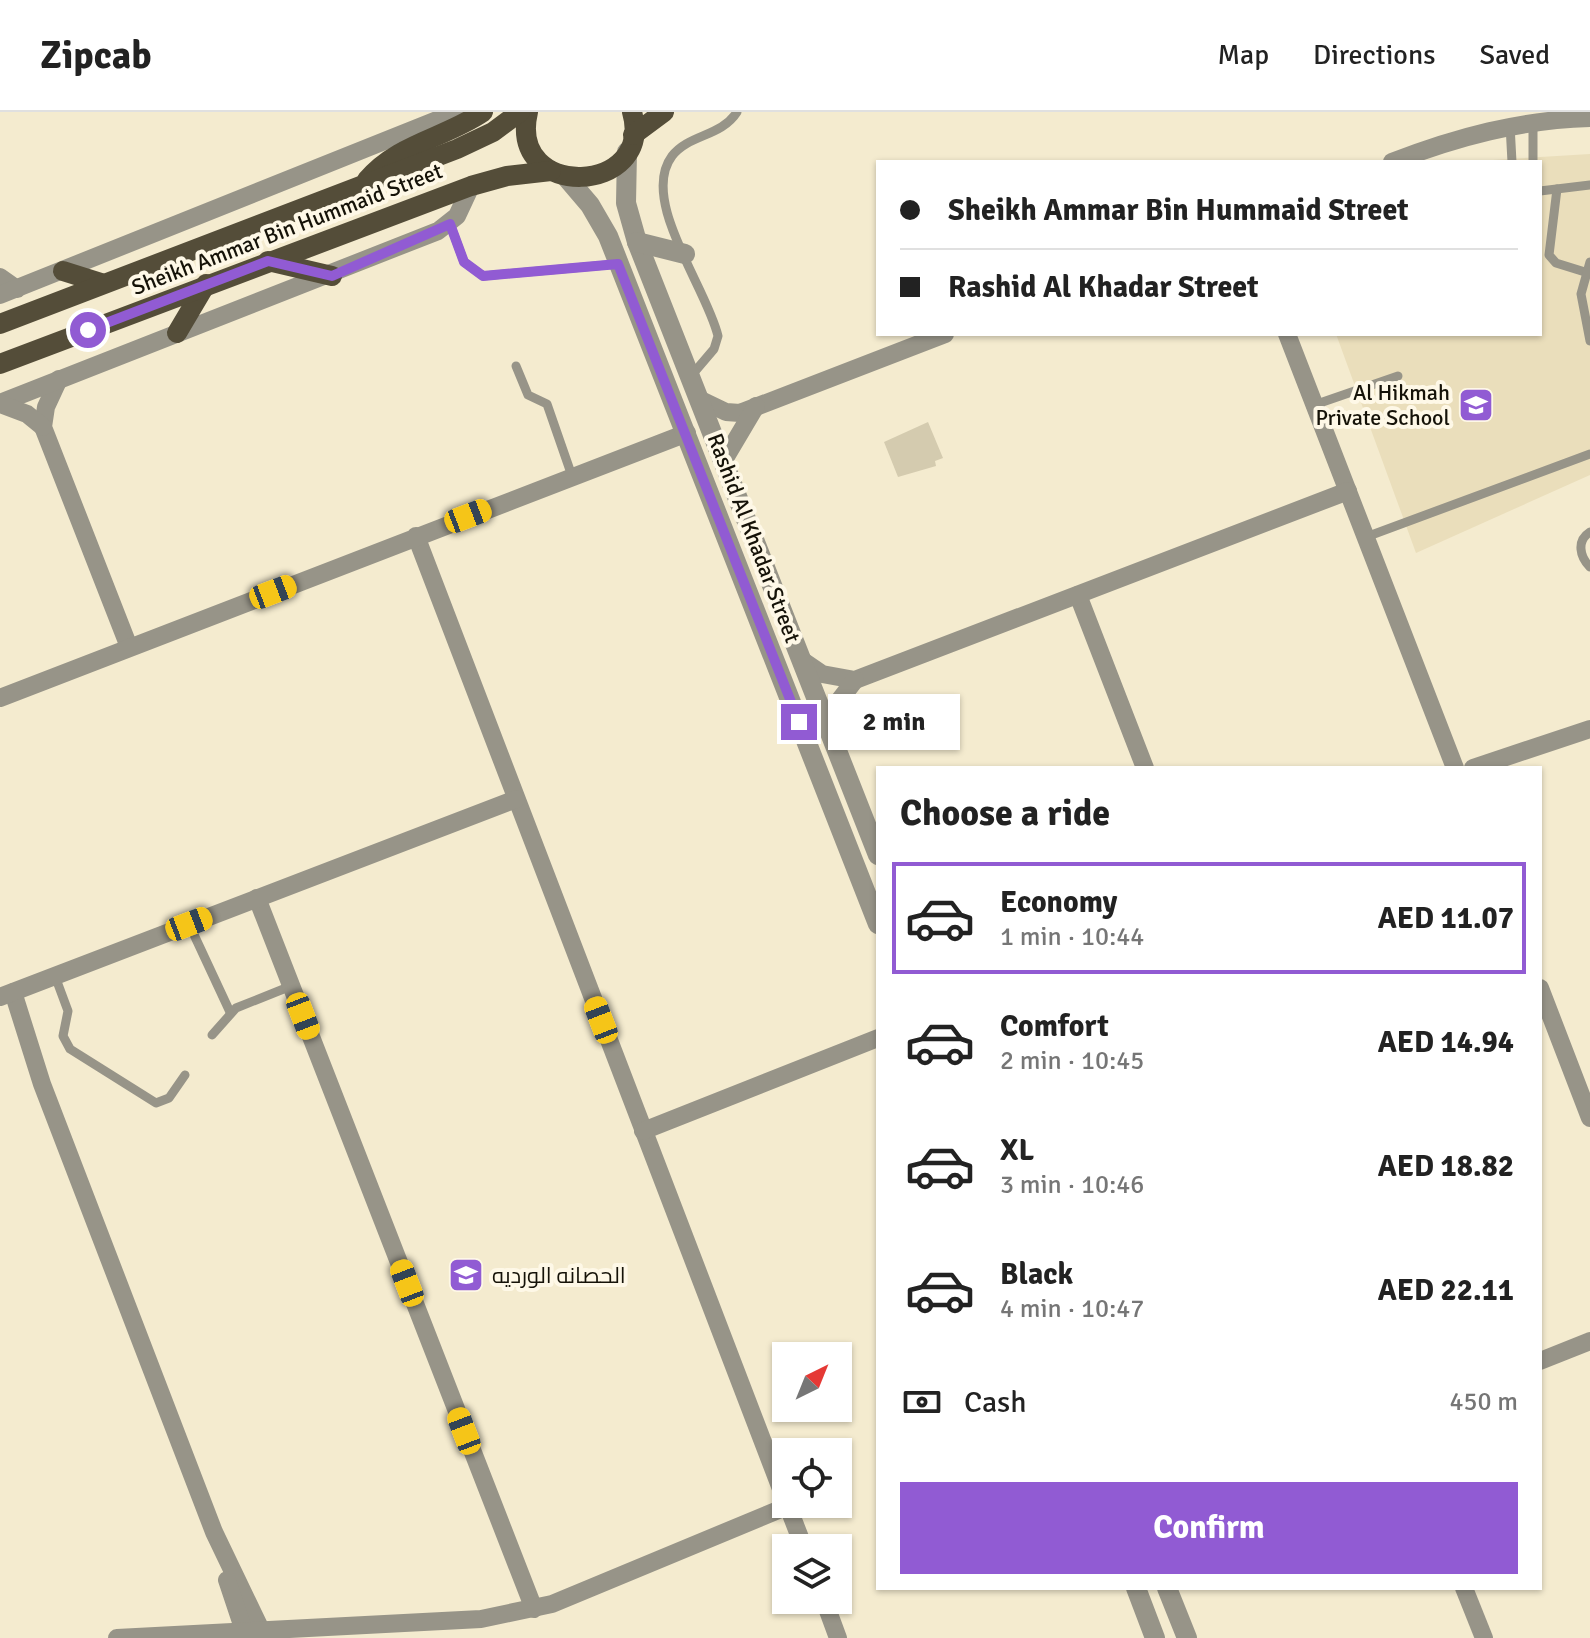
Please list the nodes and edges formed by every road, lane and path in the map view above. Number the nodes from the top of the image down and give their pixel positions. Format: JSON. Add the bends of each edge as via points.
{"nodes":[{"id":1,"x":457,"y":112,"type":"edge"},
{"id":2,"x":483,"y":112,"type":"edge"},
{"id":3,"x":520,"y":112,"type":"edge"},
{"id":4,"x":528,"y":112,"type":"edge"},
{"id":5,"x":632,"y":112,"type":"edge"},
{"id":6,"x":664,"y":112,"type":"edge"},
{"id":7,"x":737,"y":112,"type":"edge"},
{"id":8,"x":1590,"y":118,"type":"edge"},
{"id":9,"x":1533,"y":121,"type":"junction"},
{"id":10,"x":1510,"y":125,"type":"junction"},
{"id":11,"x":630,"y":144,"type":"junction"},
{"id":12,"x":1398,"y":160,"type":"edge"},
{"id":13,"x":1512,"y":160,"type":"edge"},
{"id":14,"x":1533,"y":160,"type":"edge"},
{"id":15,"x":559,"y":174,"type":"junction"},
{"id":16,"x":1590,"y":185,"type":"edge"},
{"id":17,"x":362,"y":186,"type":"junction"},
{"id":18,"x":471,"y":186,"type":"junction"},
{"id":19,"x":1557,"y":189,"type":"junction"},
{"id":20,"x":1542,"y":191,"type":"edge"},
{"id":21,"x":450,"y":224,"type":"junction"},
{"id":22,"x":637,"y":242,"type":"junction"},
{"id":23,"x":685,"y":254,"type":"junction"},
{"id":24,"x":268,"y":261,"type":"junction"},
{"id":25,"x":618,"y":264,"type":"junction"},
{"id":26,"x":1588,"y":267,"type":"edge"},
{"id":27,"x":63,"y":271,"type":"junction"},
{"id":28,"x":332,"y":276,"type":"junction"},
{"id":29,"x":0,"y":277,"type":"edge"},
{"id":30,"x":101,"y":283,"type":"junction"},
{"id":31,"x":206,"y":284,"type":"junction"},
{"id":32,"x":8,"y":292,"type":"edge"},
{"id":33,"x":1586,"y":301,"type":"edge"},
{"id":34,"x":0,"y":324,"type":"edge"},
{"id":35,"x":177,"y":333,"type":"junction"},
{"id":36,"x":940,"y":336,"type":"edge"},
{"id":37,"x":1288,"y":336,"type":"edge"},
{"id":38,"x":1590,"y":341,"type":"edge"},
{"id":39,"x":0,"y":364,"type":"edge"},
{"id":40,"x":516,"y":366,"type":"dead end"},
{"id":41,"x":691,"y":376,"type":"junction"},
{"id":42,"x":1398,"y":376,"type":"dead end"},
{"id":43,"x":59,"y":379,"type":"junction"},
{"id":44,"x":701,"y":400,"type":"junction"},
{"id":45,"x":0,"y":404,"type":"edge"},
{"id":46,"x":1314,"y":405,"type":"junction"},
{"id":47,"x":756,"y":406,"type":"junction"},
{"id":48,"x":43,"y":427,"type":"junction"},
{"id":49,"x":687,"y":433,"type":"junction"},
{"id":50,"x":1590,"y":454,"type":"edge"},
{"id":51,"x":724,"y":460,"type":"junction"},
{"id":52,"x":572,"y":476,"type":"junction"},
{"id":53,"x":1348,"y":491,"type":"junction"},
{"id":54,"x":1590,"y":532,"type":"edge"},
{"id":55,"x":416,"y":536,"type":"junction"},
{"id":56,"x":1366,"y":537,"type":"junction"},
{"id":57,"x":1590,"y":567,"type":"edge"},
{"id":58,"x":1078,"y":595,"type":"junction"},
{"id":59,"x":129,"y":647,"type":"junction"},
{"id":60,"x":803,"y":661,"type":"junction"},
{"id":61,"x":855,"y":680,"type":"junction"},
{"id":62,"x":0,"y":698,"type":"edge"},
{"id":63,"x":828,"y":727,"type":"junction"},
{"id":64,"x":1590,"y":729,"type":"edge"},
{"id":65,"x":1557,"y":742,"type":"junction"},
{"id":66,"x":1144,"y":766,"type":"edge"},
{"id":67,"x":1454,"y":766,"type":"edge"},
{"id":68,"x":1479,"y":766,"type":"edge"},
{"id":69,"x":1508,"y":766,"type":"edge"},
{"id":70,"x":516,"y":799,"type":"junction"},
{"id":71,"x":876,"y":850,"type":"edge"},
{"id":72,"x":257,"y":898,"type":"junction"},
{"id":73,"x":876,"y":919,"type":"edge"},
{"id":74,"x":189,"y":924,"type":"junction"},
{"id":75,"x":55,"y":976,"type":"junction"},
{"id":76,"x":291,"y":986,"type":"junction"},
{"id":77,"x":1542,"y":993,"type":"edge"},
{"id":78,"x":4,"y":996,"type":"edge"},
{"id":79,"x":230,"y":1012,"type":"junction"},
{"id":80,"x":212,"y":1035,"type":"dead end"},
{"id":81,"x":876,"y":1039,"type":"edge"},
{"id":82,"x":185,"y":1075,"type":"dead end"},
{"id":83,"x":1590,"y":1118,"type":"edge"},
{"id":84,"x":643,"y":1131,"type":"junction"},
{"id":85,"x":1590,"y":1341,"type":"edge"},
{"id":86,"x":1542,"y":1360,"type":"edge"},
{"id":87,"x":772,"y":1465,"type":"edge"},
{"id":88,"x":772,"y":1510,"type":"edge"},
{"id":89,"x":1137,"y":1590,"type":"edge"},
{"id":90,"x":1168,"y":1590,"type":"edge"},
{"id":91,"x":1465,"y":1590,"type":"edge"},
{"id":92,"x":534,"y":1609,"type":"junction"},
{"id":93,"x":829,"y":1614,"type":"edge"},
{"id":94,"x":252,"y":1630,"type":"junction"},
{"id":95,"x":405,"y":1630,"type":"edge"},
{"id":96,"x":117,"y":1638,"type":"edge"},
{"id":97,"x":838,"y":1638,"type":"edge"},
{"id":98,"x":1155,"y":1638,"type":"edge"},
{"id":99,"x":1187,"y":1638,"type":"edge"},
{"id":100,"x":1484,"y":1638,"type":"edge"}],
"edges":[{"from":1,"to":27,"type":"street"},
{"from":2,"to":17,"type":"main road","via":[[390,157]]},
{"from":3,"to":17,"type":"main road","name":"Sheikh Ammar Bin Hummaid Street","via":[[475,142]]},
{"from":4,"to":15,"type":"main road","via":[[528,141],[537,158]]},
{"from":5,"to":11,"type":"main road"},
{"from":6,"to":11,"type":"main road"},
{"from":7,"to":23,"type":"lane","via":[[723,128],[681,147],[663,174],[664,204]]},
{"from":8,"to":9,"type":"street"},
{"from":9,"to":10,"type":"street"},
{"from":9,"to":14,"type":"lane"},
{"from":10,"to":12,"type":"street"},
{"from":10,"to":13,"type":"lane"},
{"from":11,"to":15,"type":"main road","name":"Sheikh Ammar Bin Hummaid Street","via":[[601,175]]},
{"from":11,"to":22,"type":"street","name":"Rashid Al Khadar Street","via":[[626,203]]},
{"from":15,"to":18,"type":"main road","name":"Sheikh Ammar Bin Hummaid Street","via":[[507,176]]},
{"from":15,"to":25,"type":"street","name":"Rashid Al Khadar Street","via":[[599,220]]},
{"from":16,"to":19,"type":"lane"},
{"from":17,"to":30,"type":"main road","name":"Sheikh Ammar Bin Hummaid Street"},
{"from":18,"to":21,"type":"street","via":[[464,207]]},
{"from":18,"to":24,"type":"main road","name":"Sheikh Ammar Bin Hummaid Street"},
{"from":19,"to":20,"type":"lane"},
{"from":19,"to":26,"type":"lane","via":[[1549,255],[1556,263]]},
{"from":21,"to":25,"type":"lane","via":[[464,262],[483,276]]},
{"from":21,"to":28,"type":"street"},
{"from":22,"to":23,"type":"street"},
{"from":22,"to":41,"type":"street","name":"Rashid Al Khadar Street"},
{"from":23,"to":41,"type":"lane","via":[[718,336]]},
{"from":24,"to":28,"type":"main road"},
{"from":24,"to":31,"type":"main road","name":"Sheikh Ammar Bin Hummaid Street"},
{"from":25,"to":49,"type":"street","name":"Rashid Al Khadar Street"},
{"from":26,"to":33,"type":"lane"},
{"from":27,"to":30,"type":"main road"},
{"from":27,"to":32,"type":"street"},
{"from":28,"to":35,"type":"street"},
{"from":29,"to":32,"type":"street"},
{"from":30,"to":34,"type":"main road","name":"Sheikh Ammar Bin Hummaid Street"},
{"from":31,"to":35,"type":"main road"},
{"from":31,"to":39,"type":"main road","name":"Sheikh Ammar Bin Hummaid Street"},
{"from":33,"to":38,"type":"lane"},
{"from":35,"to":43,"type":"street"},
{"from":36,"to":47,"type":"street"},
{"from":37,"to":46,"type":"street"},
{"from":40,"to":52,"type":"lane","via":[[528,395],[547,404]]},
{"from":41,"to":44,"type":"street","name":"Rashid Al Khadar Street"},
{"from":42,"to":46,"type":"lane"},
{"from":43,"to":45,"type":"street"},
{"from":43,"to":48,"type":"street"},
{"from":44,"to":47,"type":"street","via":[[726,412]]},
{"from":44,"to":51,"type":"street","name":"Rashid Al Khadar Street"},
{"from":45,"to":48,"type":"street"},
{"from":46,"to":53,"type":"street"},
{"from":47,"to":51,"type":"street"},
{"from":48,"to":59,"type":"street"},
{"from":49,"to":52,"type":"street"},
{"from":49,"to":73,"type":"street","name":"Rashid Al Khadar Street"},
{"from":50,"to":56,"type":"lane"},
{"from":51,"to":60,"type":"street","name":"Rashid Al Khadar Street"},
{"from":52,"to":55,"type":"street"},
{"from":53,"to":56,"type":"street"},
{"from":53,"to":58,"type":"street"},
{"from":54,"to":57,"type":"lane","via":[[1580,547]]},
{"from":55,"to":59,"type":"street"},
{"from":55,"to":70,"type":"street"},
{"from":56,"to":67,"type":"street"},
{"from":58,"to":61,"type":"street"},
{"from":58,"to":66,"type":"street"},
{"from":59,"to":62,"type":"street"},
{"from":60,"to":61,"type":"street","via":[[832,678]]},
{"from":60,"to":63,"type":"street","name":"Rashid Al Khadar Street"},
{"from":61,"to":63,"type":"street","via":[[835,706]]},
{"from":63,"to":71,"type":"street","name":"Rashid Al Khadar Street"},
{"from":64,"to":65,"type":"street"},
{"from":65,"to":68,"type":"street"},
{"from":65,"to":69,"type":"street"},
{"from":70,"to":72,"type":"street"},
{"from":70,"to":84,"type":"street"},
{"from":72,"to":74,"type":"street"},
{"from":72,"to":76,"type":"street"},
{"from":74,"to":75,"type":"street"},
{"from":74,"to":79,"type":"lane"},
{"from":75,"to":78,"type":"street"},
{"from":75,"to":82,"type":"lane","via":[[68,1011],[63,1036],[70,1049],[156,1103],[166,1101]]},
{"from":76,"to":79,"type":"lane"},
{"from":76,"to":92,"type":"street"},
{"from":77,"to":83,"type":"street"},
{"from":78,"to":94,"type":"street"},
{"from":79,"to":80,"type":"lane"},
{"from":81,"to":84,"type":"street"},
{"from":84,"to":87,"type":"street"},
{"from":85,"to":86,"type":"street"},
{"from":88,"to":92,"type":"street"},
{"from":89,"to":98,"type":"street"},
{"from":90,"to":99,"type":"street"},
{"from":91,"to":100,"type":"street"},
{"from":92,"to":95,"type":"street"},
{"from":93,"to":97,"type":"street"},
{"from":94,"to":95,"type":"street"},
{"from":94,"to":96,"type":"street"}]}
